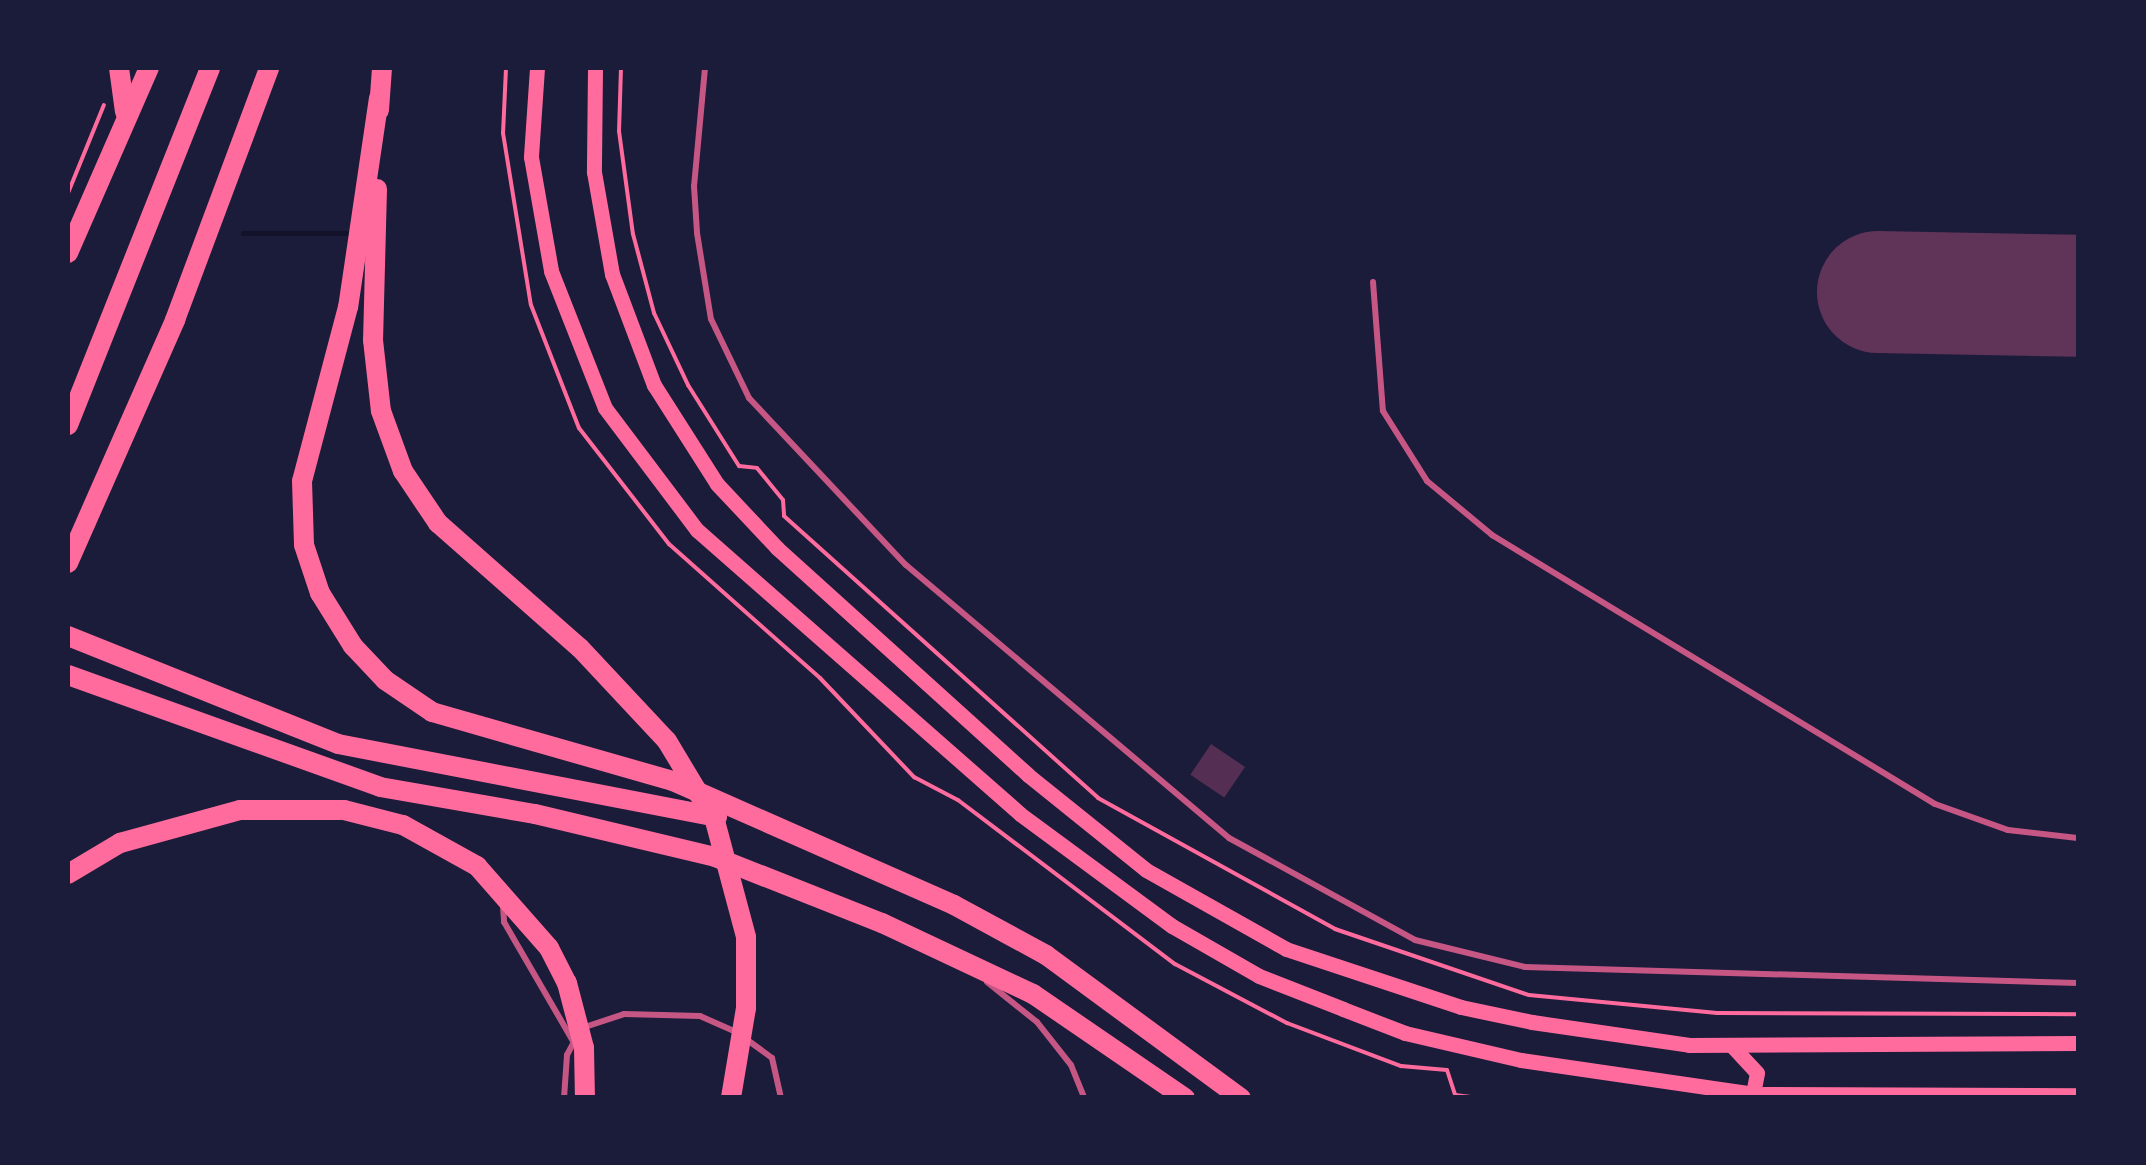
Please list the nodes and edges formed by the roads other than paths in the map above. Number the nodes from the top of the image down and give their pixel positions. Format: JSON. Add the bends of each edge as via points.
{"nodes":[{"id":1,"x":119,"y":68,"type":"edge"},
{"id":2,"x":149,"y":68,"type":"edge"},
{"id":3,"x":210,"y":68,"type":"edge"},
{"id":4,"x":270,"y":68,"type":"edge"},
{"id":5,"x":382,"y":68,"type":"edge"},
{"id":6,"x":537,"y":68,"type":"edge"},
{"id":7,"x":595,"y":68,"type":"edge"},
{"id":8,"x":706,"y":68,"type":"edge"},
{"id":9,"x":379,"y":98,"type":"junction"},
{"id":10,"x":126,"y":124,"type":"junction"},
{"id":11,"x":68,"y":253,"type":"edge"},
{"id":12,"x":1373,"y":282,"type":"dead end"},
{"id":13,"x":86,"y":372,"type":"junction"},
{"id":14,"x":68,"y":400,"type":"edge"},
{"id":15,"x":68,"y":426,"type":"edge"},
{"id":16,"x":68,"y":563,"type":"edge"},
{"id":17,"x":68,"y":636,"type":"edge"},
{"id":18,"x":68,"y":676,"type":"edge"},
{"id":19,"x":783,"y":831,"type":"junction"},
{"id":20,"x":2078,"y":838,"type":"edge"},
{"id":21,"x":68,"y":874,"type":"edge"},
{"id":22,"x":509,"y":892,"type":"dead end"},
{"id":23,"x":966,"y":964,"type":"junction"},
{"id":24,"x":2078,"y":983,"type":"edge"},
{"id":25,"x":572,"y":1041,"type":"junction"},
{"id":26,"x":2078,"y":1043,"type":"edge"},
{"id":27,"x":1733,"y":1047,"type":"junction"},
{"id":28,"x":1753,"y":1094,"type":"junction"},
{"id":29,"x":2078,"y":1095,"type":"edge"},
{"id":30,"x":564,"y":1098,"type":"edge"},
{"id":31,"x":585,"y":1098,"type":"edge"},
{"id":32,"x":731,"y":1098,"type":"edge"},
{"id":33,"x":781,"y":1098,"type":"edge"},
{"id":34,"x":1084,"y":1098,"type":"edge"},
{"id":35,"x":1185,"y":1098,"type":"edge"},
{"id":36,"x":1240,"y":1098,"type":"edge"}],
"edges":[{"from":1,"to":10,"type":"highway"},
{"from":2,"to":10,"type":"highway"},
{"from":3,"to":13,"type":"highway"},
{"from":4,"to":16,"type":"highway","via":[[175,320]]},
{"from":5,"to":9,"type":"highway"},
{"from":6,"to":28,"type":"main road","via":[[531,157],[551,271],[605,408],[697,530],[1020,814],[1172,926],[1259,976],[1342,1009],[1405,1033],[1521,1060]]},
{"from":7,"to":27,"type":"main road","via":[[594,172],[612,274],[654,385],[717,484],[765,535],[1028,775],[1146,870],[1286,949],[1460,1007],[1630,1039]]},
{"from":8,"to":24,"type":"lane","via":[[696,233],[712,319],[749,398],[906,565],[1229,838],[1415,940],[1525,967]]},
{"from":9,"to":19,"type":"highway","via":[[348,308],[302,481],[304,544],[320,593],[352,646],[432,712],[673,781]]},
{"from":9,"to":32,"type":"highway","via":[[373,340],[381,411],[403,471],[438,523],[580,648],[668,741],[715,821],[746,938],[746,1008]]},
{"from":10,"to":11,"type":"highway"},
{"from":12,"to":20,"type":"lane","via":[[1383,412],[1427,481],[1492,534],[1935,804],[2008,830]]},
{"from":13,"to":14,"type":"highway"},
{"from":13,"to":15,"type":"highway"},
{"from":17,"to":19,"type":"highway","via":[[306,733]]},
{"from":18,"to":23,"type":"highway","via":[[325,772],[714,857]]},
{"from":19,"to":36,"type":"highway","via":[[954,905],[1046,955]]},
{"from":21,"to":31,"type":"highway","via":[[120,843],[203,818],[293,806],[403,824],[500,888],[550,948],[584,1048]]},
{"from":22,"to":25,"type":"lane","via":[[504,922]]},
{"from":23,"to":34,"type":"lane","via":[[1037,1022],[1071,1064]]},
{"from":23,"to":35,"type":"highway","via":[[1033,994]]},
{"from":25,"to":30,"type":"lane"},
{"from":25,"to":33,"type":"lane","via":[[584,1028],[624,1014],[700,1016],[772,1058]]},
{"from":26,"to":27,"type":"main road"},
{"from":27,"to":28,"type":"main road","via":[[1757,1073]]},
{"from":28,"to":29,"type":"main road"}]}
